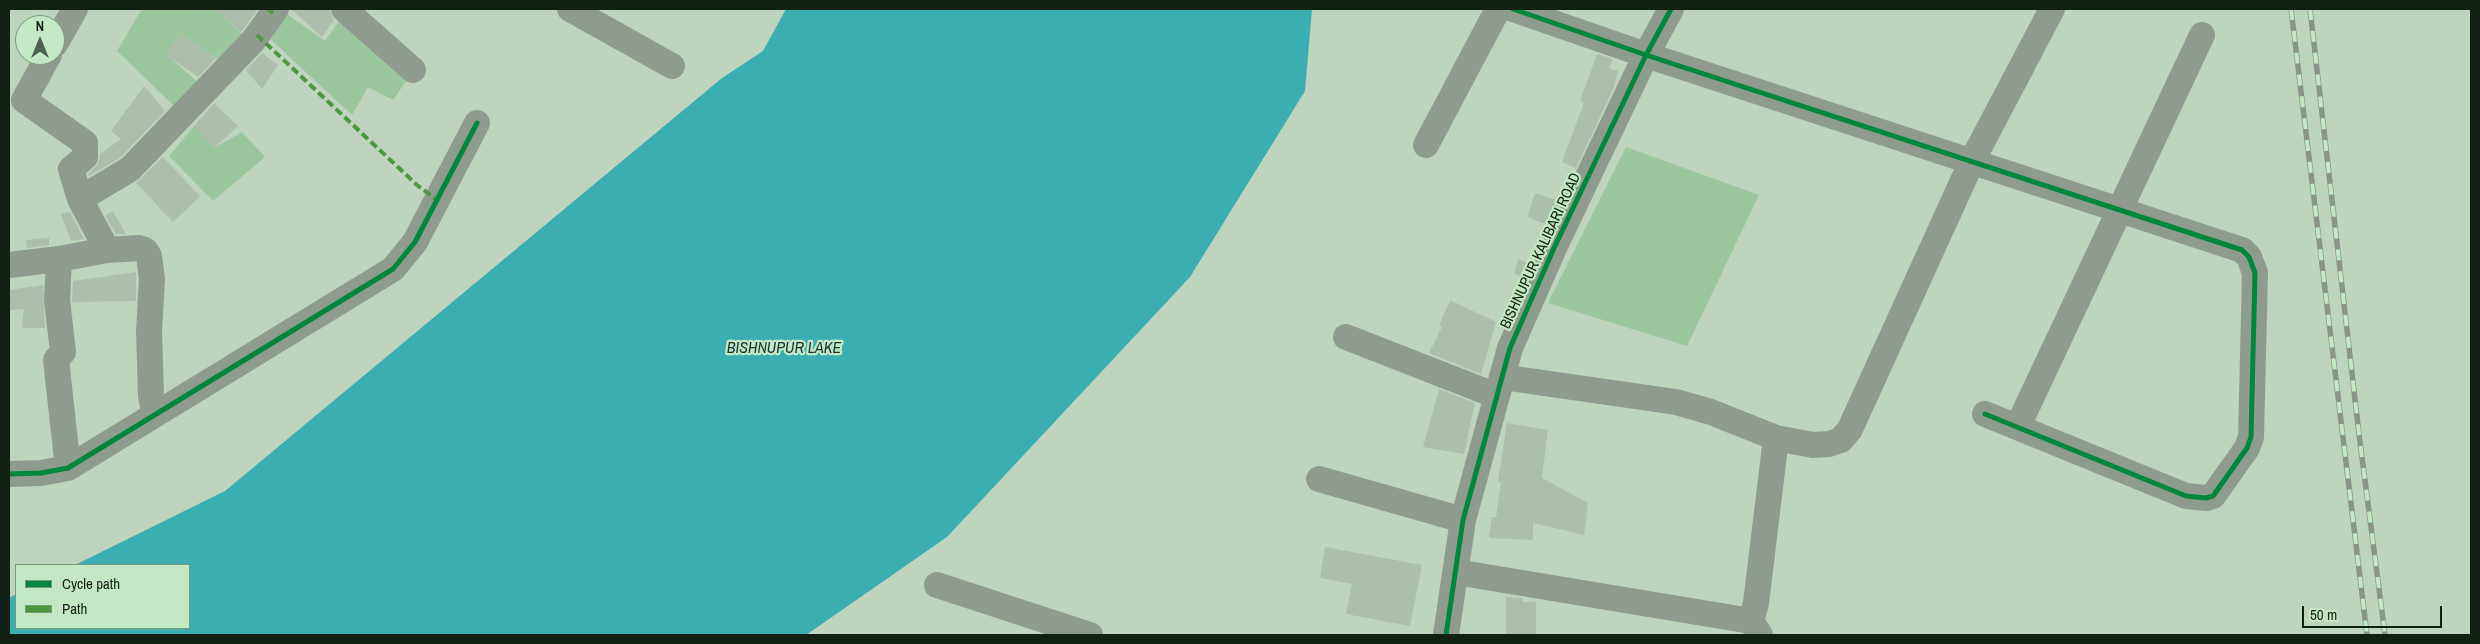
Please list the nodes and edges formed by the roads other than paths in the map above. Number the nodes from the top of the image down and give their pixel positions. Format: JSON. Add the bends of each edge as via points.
{"nodes":[{"id":1,"x":75,"y":9,"type":"edge"},
{"id":2,"x":276,"y":9,"type":"edge"},
{"id":3,"x":344,"y":9,"type":"edge"},
{"id":4,"x":570,"y":9,"type":"edge"},
{"id":5,"x":1498,"y":9,"type":"edge"},
{"id":6,"x":1513,"y":9,"type":"edge"},
{"id":7,"x":1671,"y":9,"type":"edge"},
{"id":8,"x":2052,"y":9,"type":"edge"},
{"id":9,"x":65,"y":26,"type":"edge"},
{"id":10,"x":2202,"y":35,"type":"dead end"},
{"id":11,"x":1646,"y":55,"type":"junction"},
{"id":12,"x":41,"y":65,"type":"edge"},
{"id":13,"x":672,"y":66,"type":"dead end"},
{"id":14,"x":413,"y":70,"type":"dead end"},
{"id":15,"x":16,"y":95,"type":"edge"},
{"id":16,"x":477,"y":123,"type":"dead end"},
{"id":17,"x":1426,"y":145,"type":"dead end"},
{"id":18,"x":1972,"y":161,"type":"junction"},
{"id":19,"x":80,"y":199,"type":"junction"},
{"id":20,"x":2119,"y":211,"type":"junction"},
{"id":21,"x":107,"y":250,"type":"junction"},
{"id":22,"x":60,"y":259,"type":"junction"},
{"id":23,"x":9,"y":265,"type":"edge"},
{"id":24,"x":1346,"y":337,"type":"dead end"},
{"id":25,"x":1499,"y":386,"type":"junction"},
{"id":26,"x":154,"y":413,"type":"junction"},
{"id":27,"x":1985,"y":414,"type":"dead end"},
{"id":28,"x":2018,"y":426,"type":"junction"},
{"id":29,"x":1776,"y":438,"type":"junction"},
{"id":30,"x":68,"y":468,"type":"junction"},
{"id":31,"x":9,"y":474,"type":"edge"},
{"id":32,"x":1319,"y":479,"type":"dead end"},
{"id":33,"x":1463,"y":520,"type":"junction"},
{"id":34,"x":1456,"y":572,"type":"junction"},
{"id":35,"x":937,"y":585,"type":"dead end"},
{"id":36,"x":1755,"y":628,"type":"edge"},
{"id":37,"x":1090,"y":635,"type":"edge"},
{"id":38,"x":1446,"y":635,"type":"edge"}],
"edges":[{"from":1,"to":9,"type":"street"},
{"from":2,"to":19,"type":"street","via":[[253,41],[130,169]]},
{"from":3,"to":14,"type":"street"},
{"from":4,"to":13,"type":"street"},
{"from":5,"to":17,"type":"street"},
{"from":6,"to":11,"type":"street"},
{"from":7,"to":11,"type":"street","name":"BISHNUPUR KALIBARI ROAD"},
{"from":8,"to":18,"type":"street"},
{"from":10,"to":20,"type":"street"},
{"from":11,"to":18,"type":"street"},
{"from":11,"to":25,"type":"street","name":"BISHNUPUR KALIBARI ROAD","via":[[1522,318]]},
{"from":12,"to":15,"type":"street"},
{"from":15,"to":19,"type":"street","via":[[85,143],[85,157],[71,169]]},
{"from":16,"to":26,"type":"street","via":[[415,242],[393,269]]},
{"from":18,"to":20,"type":"street"},
{"from":18,"to":29,"type":"street","via":[[1850,428],[1841,440],[1829,444],[1812,445]]},
{"from":19,"to":21,"type":"street"},
{"from":20,"to":28,"type":"street"},
{"from":20,"to":28,"type":"street","via":[[2242,250],[2249,257],[2255,273],[2251,437],[2247,448],[2214,496],[2197,498]]},
{"from":21,"to":22,"type":"street"},
{"from":21,"to":26,"type":"street","via":[[139,248],[150,256],[151,395]]},
{"from":22,"to":23,"type":"street"},
{"from":22,"to":30,"type":"street","via":[[58,300],[63,352],[56,360]]},
{"from":24,"to":25,"type":"street"},
{"from":25,"to":29,"type":"street","via":[[1676,402]]},
{"from":25,"to":33,"type":"street","name":"BISHNUPUR KALIBARI ROAD"},
{"from":26,"to":30,"type":"street"},
{"from":27,"to":28,"type":"street"},
{"from":29,"to":36,"type":"street"},
{"from":30,"to":31,"type":"street"},
{"from":32,"to":33,"type":"street"},
{"from":33,"to":34,"type":"street","name":"BISHNUPUR KALIBARI ROAD"},
{"from":34,"to":36,"type":"street"},
{"from":34,"to":38,"type":"street","name":"BISHNUPUR KALIBARI ROAD"},
{"from":35,"to":37,"type":"street"}]}
